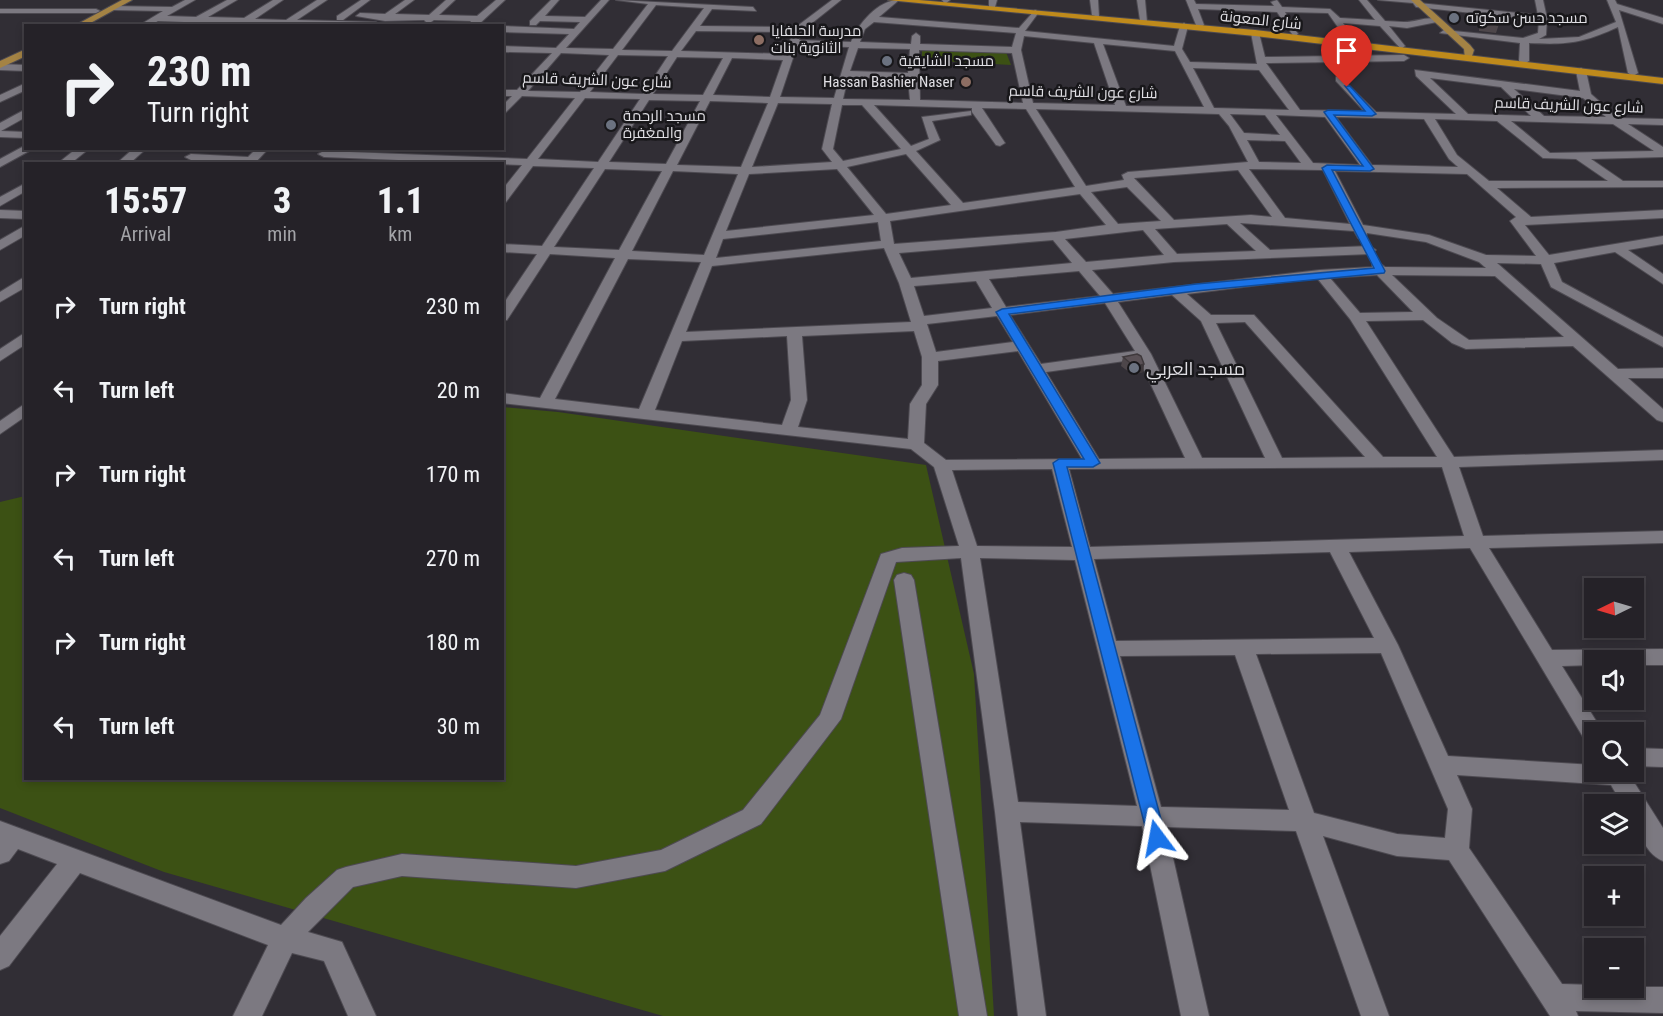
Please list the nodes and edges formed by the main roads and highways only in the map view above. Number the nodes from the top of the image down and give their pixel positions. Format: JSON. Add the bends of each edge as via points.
{"nodes":[{"id":1,"x":128,"y":0,"type":"edge"},
{"id":2,"x":893,"y":0,"type":"edge"},
{"id":3,"x":927,"y":0,"type":"edge"},
{"id":4,"x":945,"y":1,"type":"edge"},
{"id":5,"x":1415,"y":2,"type":"edge"},
{"id":6,"x":992,"y":3,"type":"edge"},
{"id":7,"x":114,"y":4,"type":"edge"},
{"id":8,"x":1036,"y":8,"type":"junction"},
{"id":9,"x":1242,"y":18,"type":"edge"},
{"id":10,"x":71,"y":24,"type":"edge"},
{"id":11,"x":81,"y":24,"type":"edge"},
{"id":12,"x":1442,"y":27,"type":"junction"},
{"id":13,"x":24,"y":48,"type":"edge"},
{"id":14,"x":1405,"y":52,"type":"junction"},
{"id":15,"x":24,"y":53,"type":"edge"},
{"id":16,"x":1456,"y":54,"type":"junction"},
{"id":17,"x":1467,"y":55,"type":"junction"},
{"id":18,"x":0,"y":60,"type":"edge"},
{"id":19,"x":0,"y":66,"type":"edge"},
{"id":20,"x":1663,"y":79,"type":"edge"}],
"edges":[{"from":1,"to":7,"type":"main road"},
{"from":2,"to":8,"type":"highway","name":"شارع المعونة"},
{"from":3,"to":4,"type":"highway","name":"شارع المعونة"},
{"from":4,"to":6,"type":"highway","name":"شارع المعونة"},
{"from":5,"to":12,"type":"main road"},
{"from":6,"to":8,"type":"highway","name":"شارع المعونة"},
{"from":7,"to":10,"type":"main road"},
{"from":7,"to":11,"type":"main road"},
{"from":8,"to":9,"type":"highway","name":"شارع المعونة","via":[[1200,25]]},
{"from":8,"to":9,"type":"highway","name":"شارع المعونة","via":[[1184,26]]},
{"from":9,"to":14,"type":"highway","name":"شارع المعونة"},
{"from":9,"to":14,"type":"highway","name":"شارع المعونة","via":[[1294,34],[1352,40]]},
{"from":12,"to":16,"type":"main road","via":[[1459,47]]},
{"from":12,"to":17,"type":"main road","via":[[1469,50]]},
{"from":13,"to":18,"type":"main road"},
{"from":14,"to":16,"type":"highway","name":"شارع المعونة"},
{"from":15,"to":19,"type":"main road"},
{"from":16,"to":17,"type":"highway","name":"شارع المعونة"},
{"from":17,"to":20,"type":"highway","name":"شارع المعونة"},
{"from":17,"to":20,"type":"highway","name":"شارع المعونة"}]}
